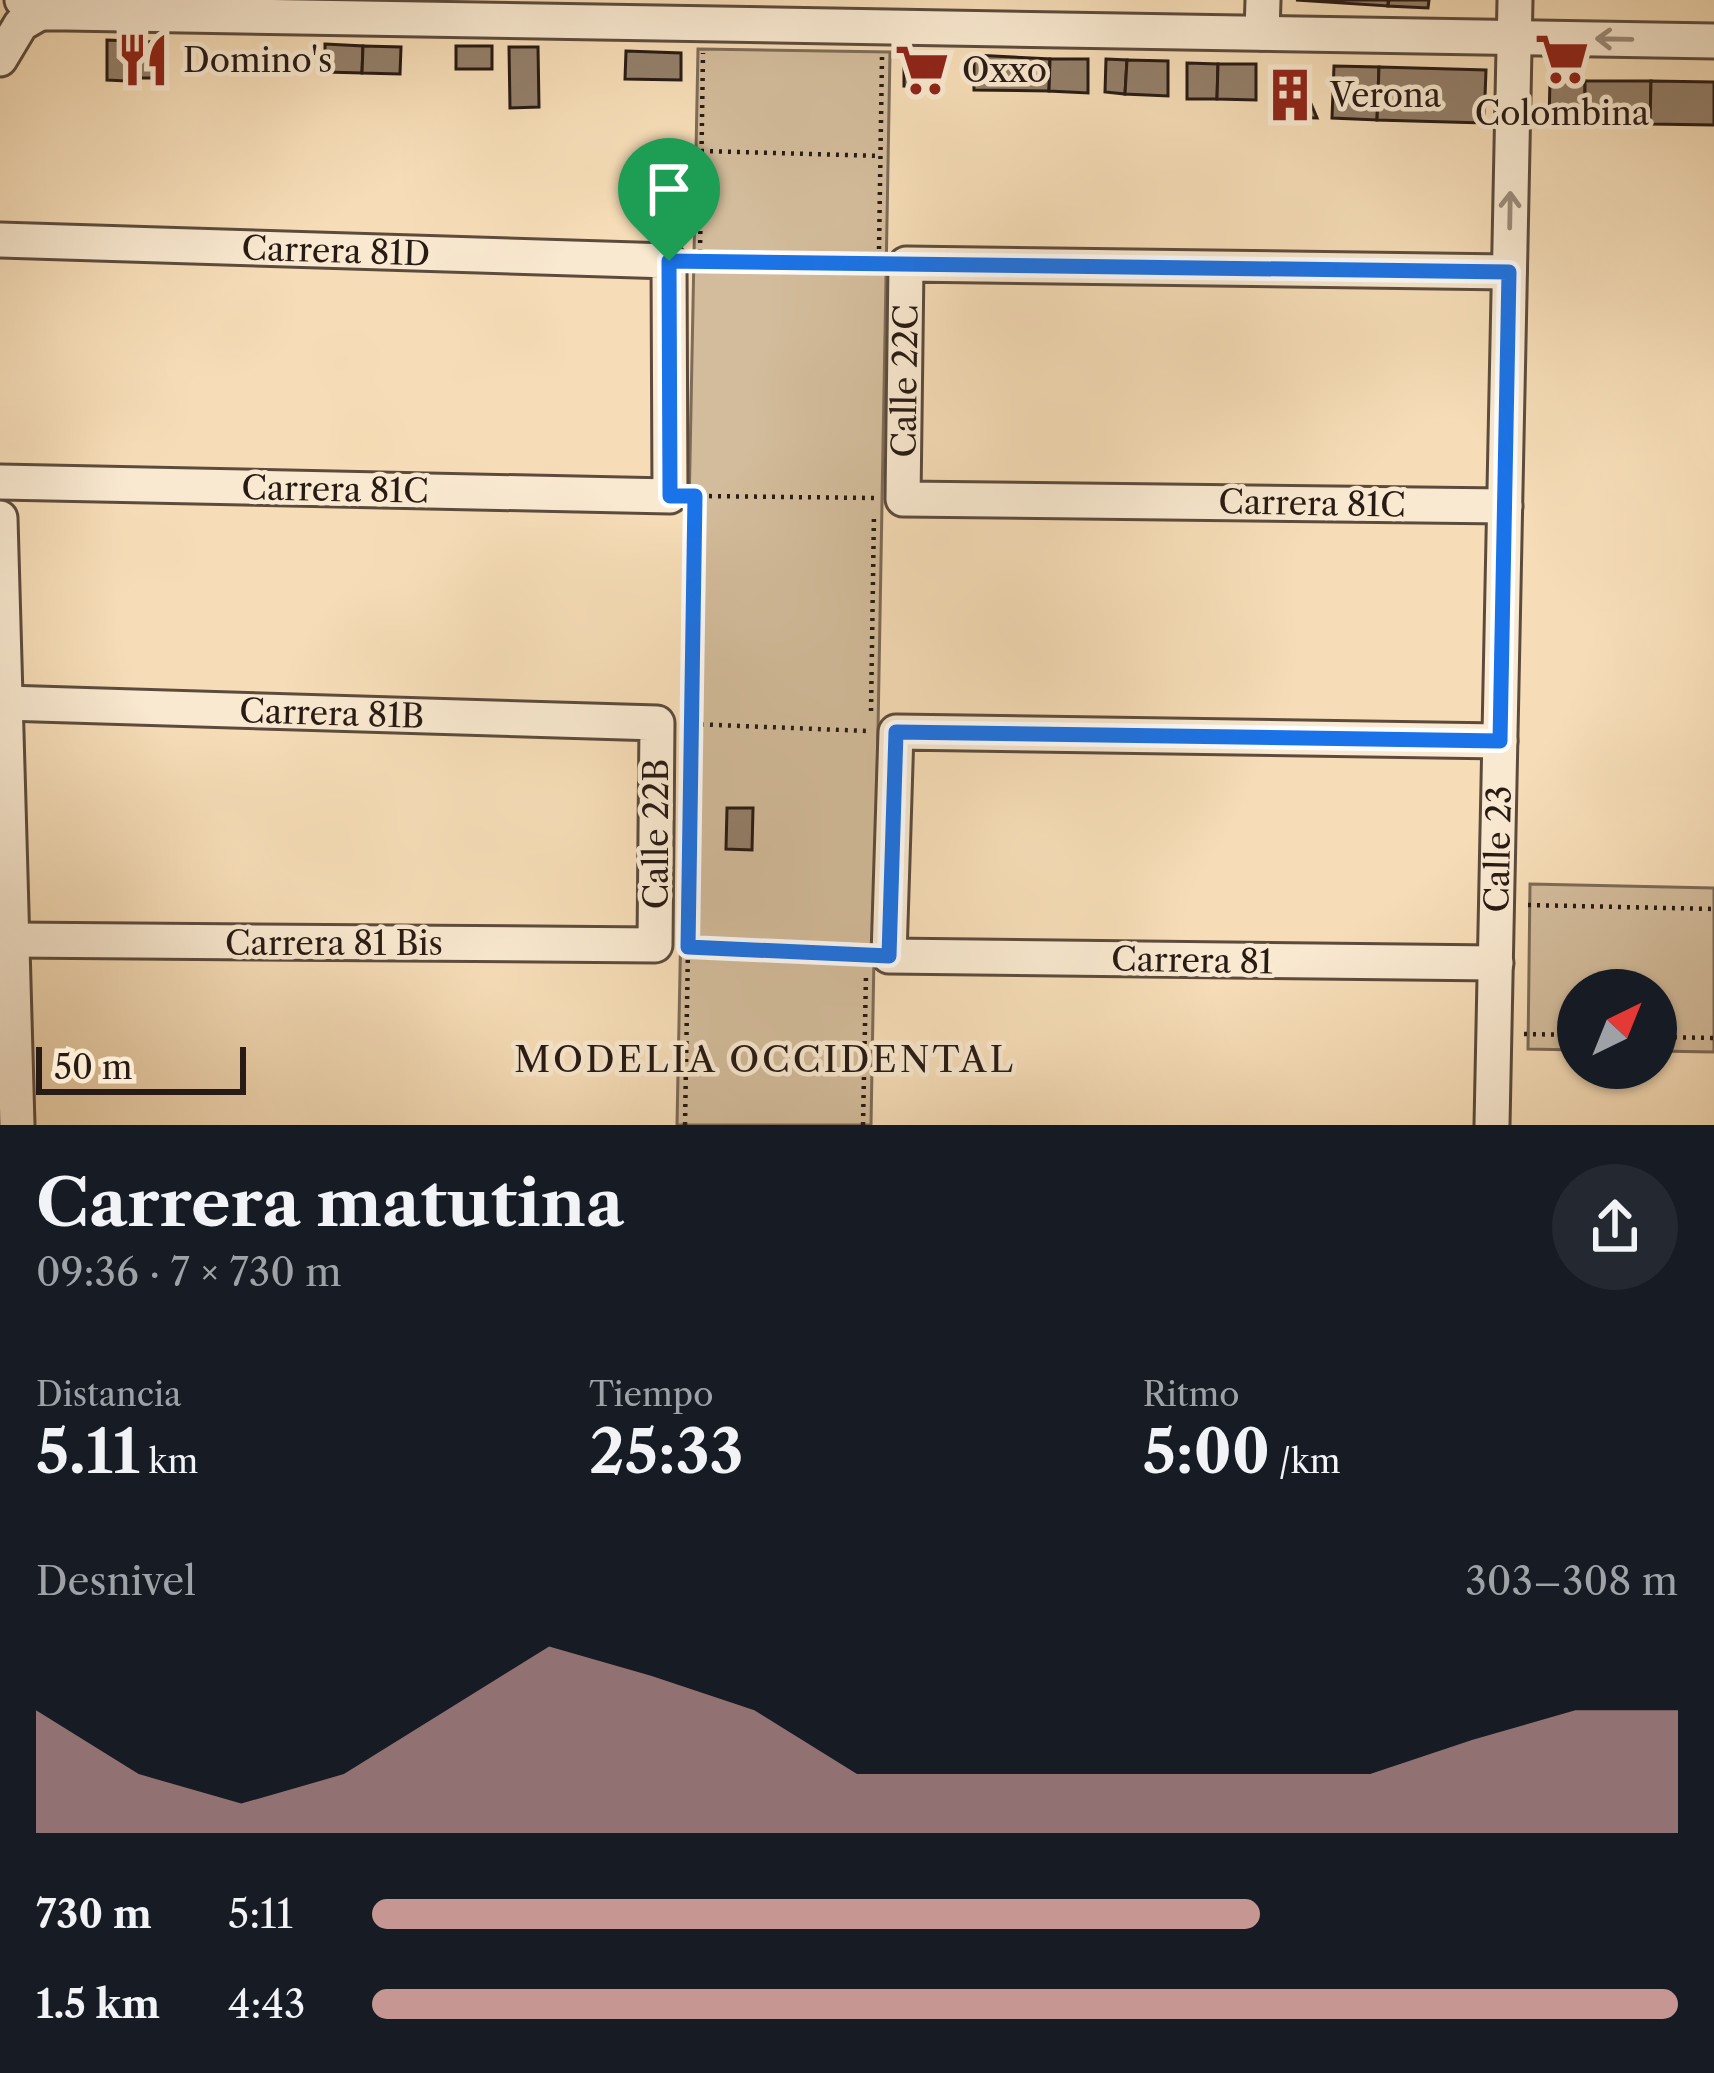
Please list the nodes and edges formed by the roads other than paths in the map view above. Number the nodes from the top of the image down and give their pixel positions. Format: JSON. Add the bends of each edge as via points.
{"nodes":[{"id":1,"x":1515,"y":0,"type":"edge"},
{"id":2,"x":31,"y":6,"type":"edge"},
{"id":3,"x":252,"y":8,"type":"edge"},
{"id":4,"x":501,"y":10,"type":"edge"},
{"id":5,"x":756,"y":12,"type":"edge"},
{"id":6,"x":1004,"y":14,"type":"edge"},
{"id":7,"x":1263,"y":17,"type":"edge"},
{"id":8,"x":1514,"y":38,"type":"junction"},
{"id":9,"x":1714,"y":41,"type":"edge"},
{"id":10,"x":0,"y":59,"type":"edge"},
{"id":11,"x":0,"y":240,"type":"edge"},
{"id":12,"x":1509,"y":272,"type":"junction"},
{"id":13,"x":0,"y":482,"type":"edge"},
{"id":14,"x":683,"y":496,"type":"joint"},
{"id":15,"x":889,"y":499,"type":"joint"},
{"id":16,"x":1505,"y":506,"type":"junction"},
{"id":17,"x":0,"y":518,"type":"edge"},
{"id":18,"x":5,"y":703,"type":"junction"},
{"id":19,"x":657,"y":723,"type":"joint"},
{"id":20,"x":1500,"y":741,"type":"junction"},
{"id":21,"x":13,"y":940,"type":"junction"},
{"id":22,"x":672,"y":946,"type":"joint"},
{"id":23,"x":1496,"y":963,"type":"junction"},
{"id":24,"x":17,"y":1125,"type":"edge"},
{"id":25,"x":1492,"y":1125,"type":"edge"}],
"edges":[{"from":1,"to":8,"type":"street","name":"Calle 23"},
{"from":2,"to":3,"type":"street"},
{"from":2,"to":10,"type":"street"},
{"from":3,"to":4,"type":"street"},
{"from":4,"to":5,"type":"street"},
{"from":5,"to":6,"type":"street"},
{"from":6,"to":7,"type":"street"},
{"from":7,"to":8,"type":"street"},
{"from":9,"to":8,"type":"street","one_way":true},
{"from":12,"to":8,"type":"street","name":"Calle 23","one_way":true},
{"from":11,"to":14,"type":"street","name":"Carrera 81D","via":[[684,261]]},
{"from":12,"to":15,"type":"street","name":"Calle 22C","via":[[892,263]]},
{"from":12,"to":16,"type":"street","name":"Calle 23"},
{"from":13,"to":14,"type":"street","name":"Carrera 81C"},
{"from":15,"to":16,"type":"street","name":"Carrera 81C"},
{"from":16,"to":20,"type":"street","name":"Calle 23"},
{"from":17,"to":18,"type":"street"},
{"from":18,"to":19,"type":"street","name":"Carrera 81B"},
{"from":18,"to":21,"type":"street"},
{"from":19,"to":22,"type":"street","name":"Calle 22B"},
{"from":20,"to":23,"type":"street","name":"Calle 23"},
{"from":20,"to":23,"type":"street","name":"Carrera 81","via":[[883,731],[889,956]]},
{"from":21,"to":22,"type":"street","name":"Carrera 81 Bis"},
{"from":21,"to":24,"type":"street"},
{"from":23,"to":25,"type":"street","name":"Calle 23"}]}
